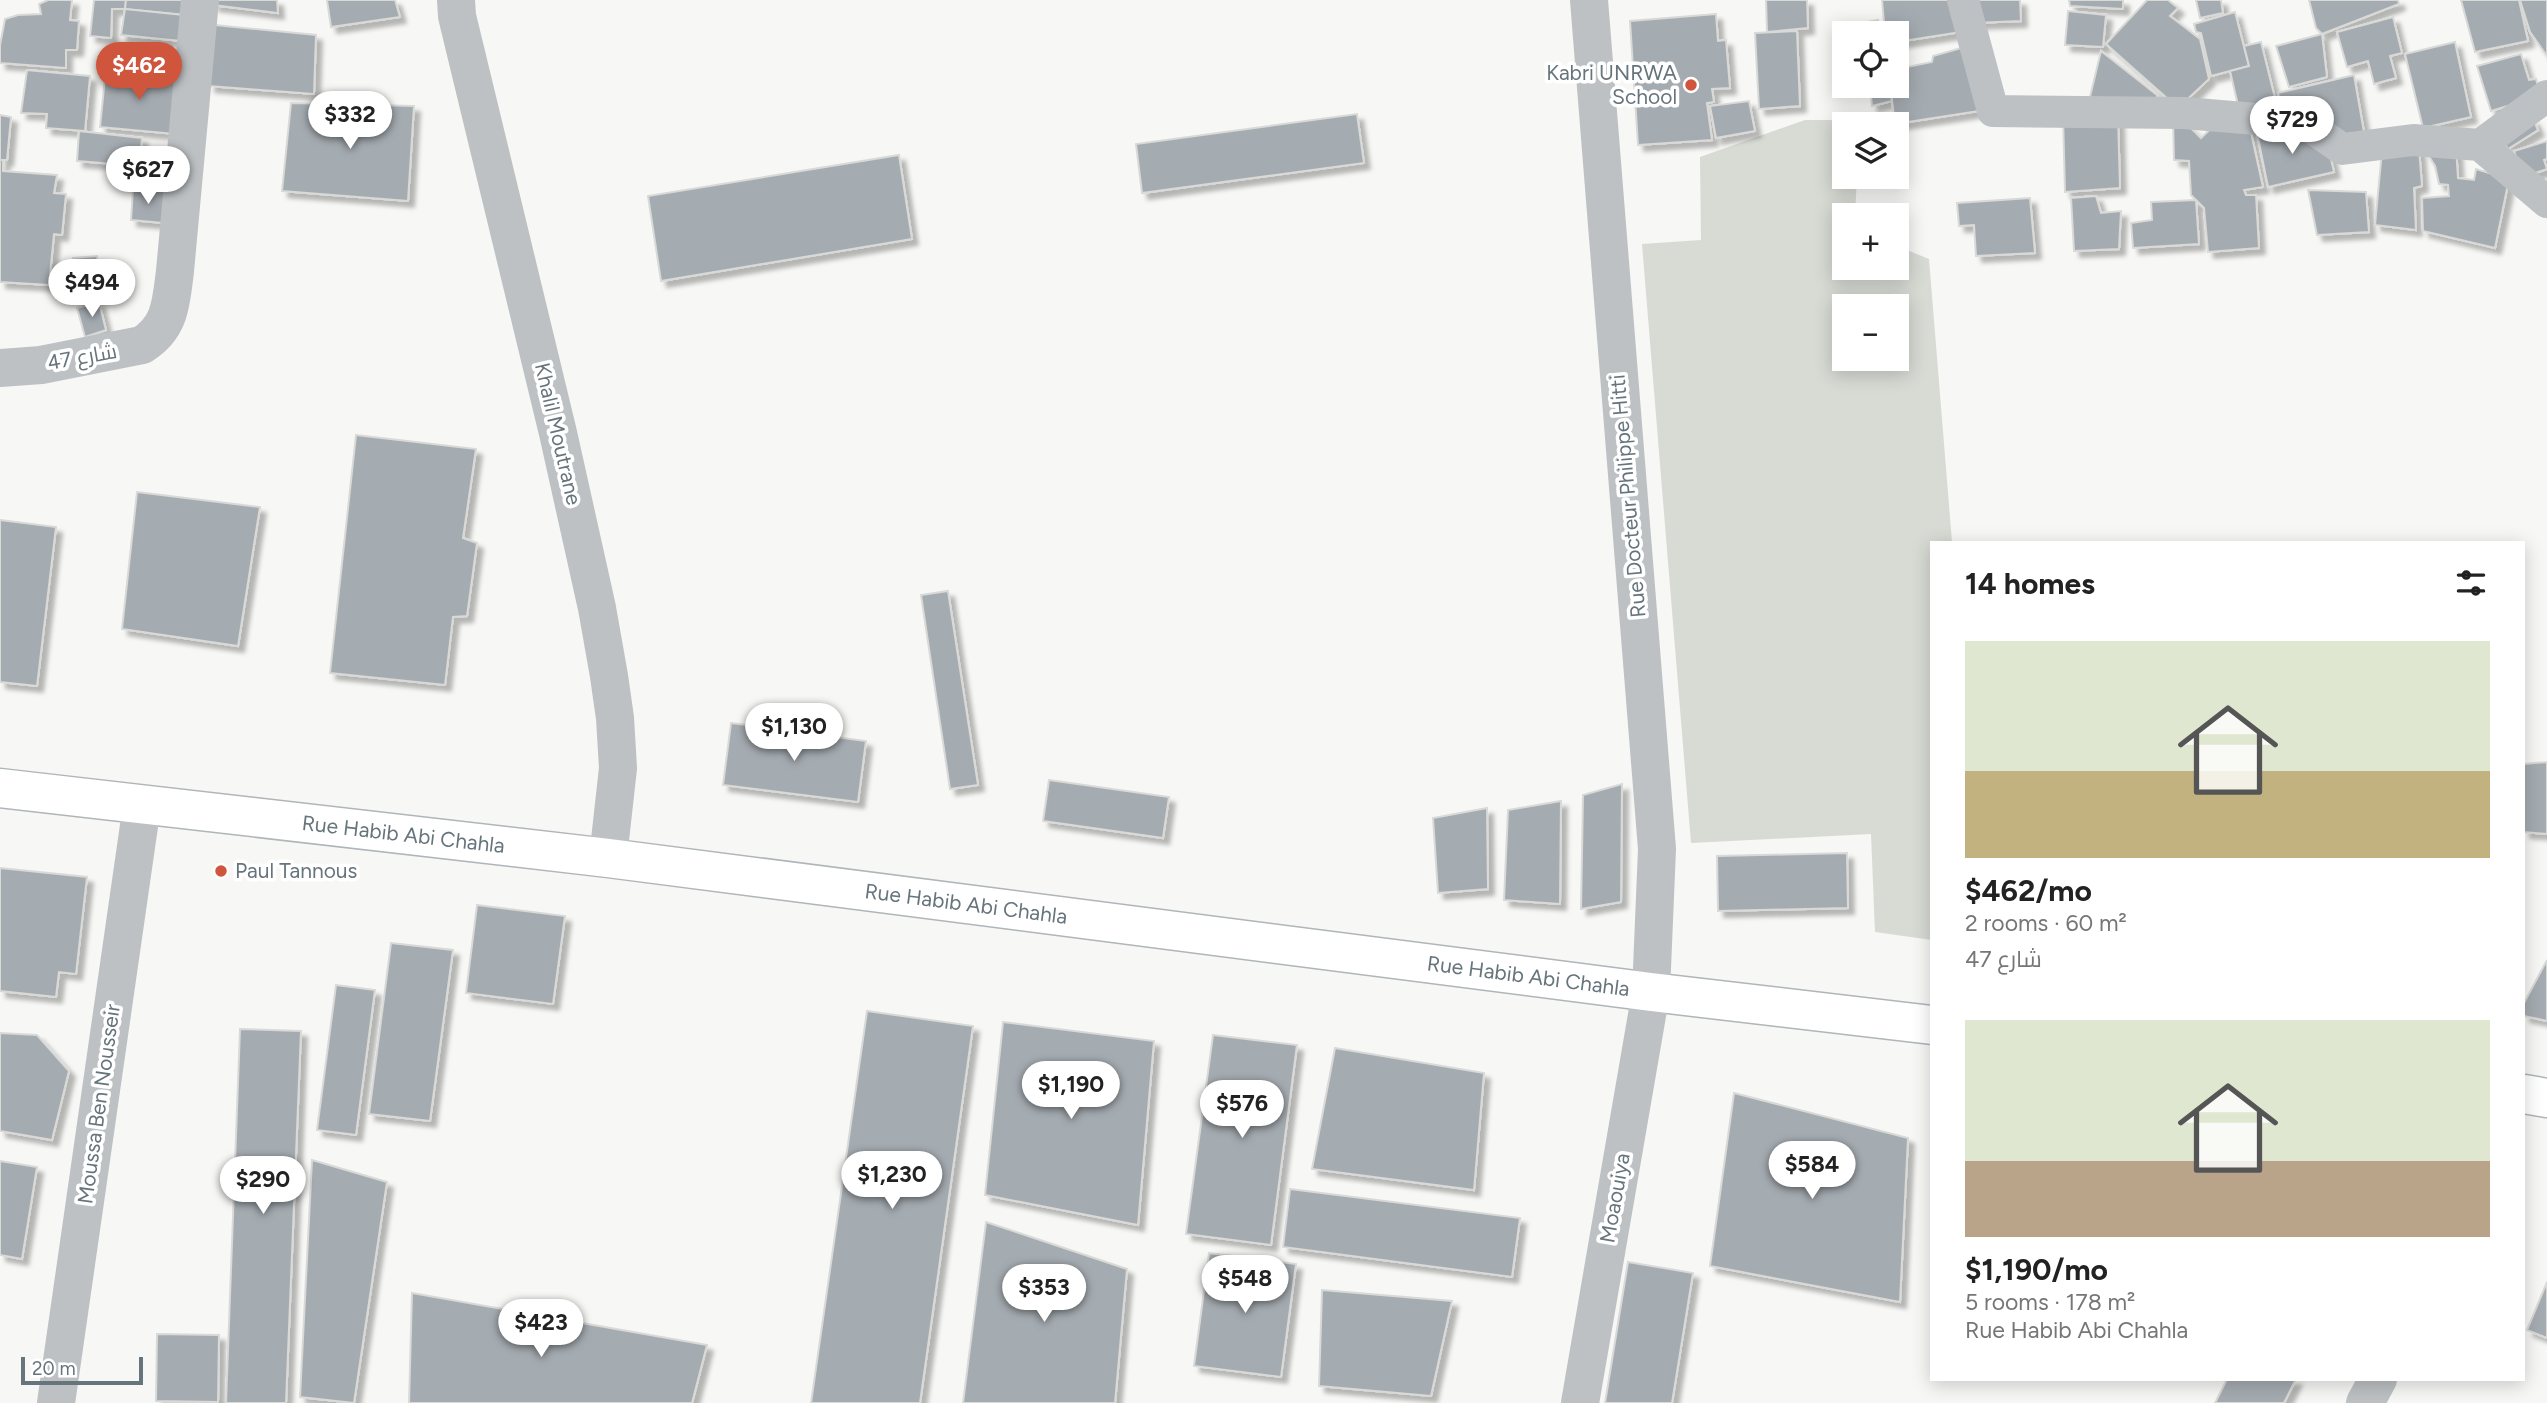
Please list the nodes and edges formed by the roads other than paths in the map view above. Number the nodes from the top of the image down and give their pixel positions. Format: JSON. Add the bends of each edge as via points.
{"nodes":[{"id":1,"x":200,"y":0,"type":"edge"},
{"id":2,"x":1588,"y":0,"type":"edge"},
{"id":3,"x":1963,"y":0,"type":"edge"},
{"id":4,"x":454,"y":5,"type":"edge"},
{"id":5,"x":2547,"y":96,"type":"edge"},
{"id":6,"x":2480,"y":145,"type":"junction"},
{"id":7,"x":2547,"y":202,"type":"edge"},
{"id":8,"x":0,"y":368,"type":"edge"},
{"id":9,"x":0,"y":788,"type":"edge"},
{"id":10,"x":142,"y":805,"type":"junction"},
{"id":11,"x":608,"y":858,"type":"junction"},
{"id":12,"x":1651,"y":992,"type":"junction"},
{"id":13,"x":1930,"y":1025,"type":"edge"},
{"id":14,"x":2377,"y":1381,"type":"edge"},
{"id":15,"x":56,"y":1403,"type":"edge"},
{"id":16,"x":1580,"y":1403,"type":"edge"},
{"id":17,"x":2365,"y":1403,"type":"edge"}],
"edges":[{"from":1,"to":8,"type":"street","name":"شارع 47","via":[[176,258],[165,323],[142,345],[41,365]]},
{"from":2,"to":12,"type":"street","name":"Rue Docteur Philippe Hitti","via":[[1657,849]]},
{"from":3,"to":6,"type":"street","via":[[1993,110],[2183,113],[2305,123],[2342,149],[2413,140]]},
{"from":4,"to":11,"type":"street","name":"Khalil Moutrane","via":[[599,622],[618,768]]},
{"from":5,"to":6,"type":"street"},
{"from":6,"to":7,"type":"street"},
{"from":9,"to":10,"type":"main road","name":"Rue Habib Abi Chahla"},
{"from":10,"to":11,"type":"main road","name":"Rue Habib Abi Chahla"},
{"from":10,"to":15,"type":"street","name":"Moussa Ben Nousseir"},
{"from":11,"to":12,"type":"main road","name":"Rue Habib Abi Chahla"},
{"from":12,"to":13,"type":"main road","name":"Rue Habib Abi Chahla"},
{"from":12,"to":16,"type":"street","name":"Moaouiya"},
{"from":14,"to":17,"type":"street"}]}
